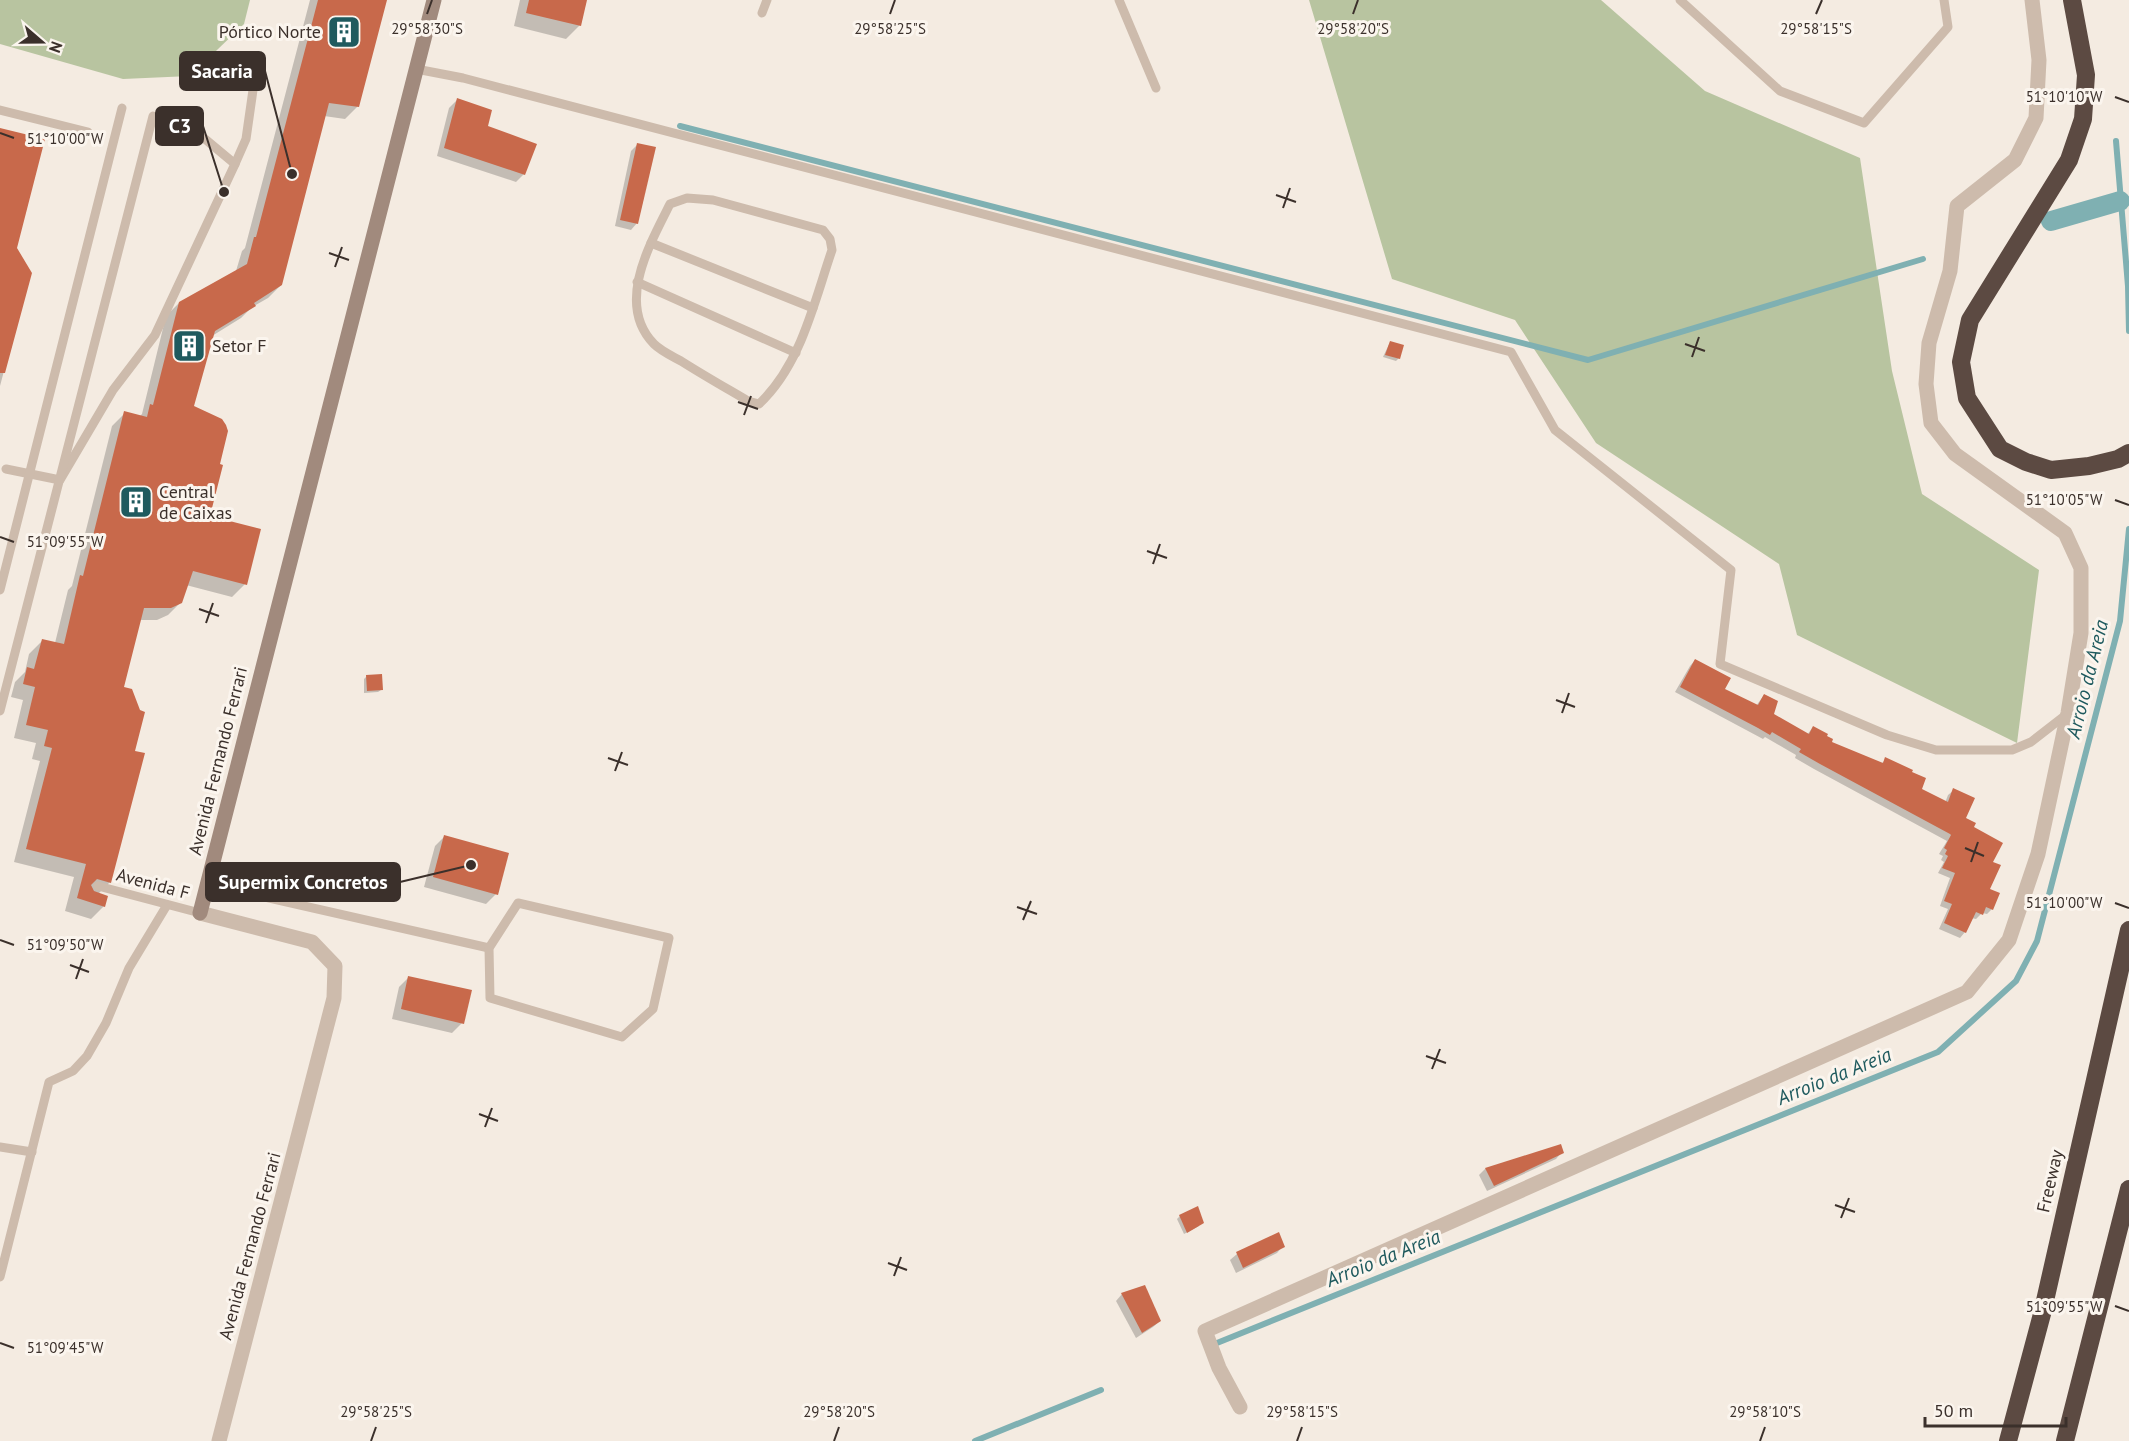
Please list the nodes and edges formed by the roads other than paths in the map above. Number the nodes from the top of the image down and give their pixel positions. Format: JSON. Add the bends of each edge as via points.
{"nodes":[{"id":1,"x":434,"y":0,"type":"edge"},
{"id":2,"x":767,"y":0,"type":"edge"},
{"id":3,"x":1119,"y":0,"type":"edge"},
{"id":4,"x":1680,"y":0,"type":"edge"},
{"id":5,"x":1944,"y":0,"type":"edge"},
{"id":6,"x":2032,"y":0,"type":"edge"},
{"id":7,"x":2072,"y":0,"type":"edge"},
{"id":8,"x":762,"y":13,"type":"dead end"},
{"id":9,"x":416,"y":69,"type":"junction"},
{"id":10,"x":254,"y":83,"type":"dead end"},
{"id":11,"x":1156,"y":88,"type":"dead end"},
{"id":12,"x":122,"y":108,"type":"dead end"},
{"id":13,"x":0,"y":110,"type":"edge"},
{"id":14,"x":175,"y":114,"type":"dead end"},
{"id":15,"x":153,"y":116,"type":"dead end"},
{"id":16,"x":88,"y":132,"type":"dead end"},
{"id":17,"x":235,"y":164,"type":"junction"},
{"id":18,"x":651,"y":243,"type":"junction"},
{"id":19,"x":637,"y":282,"type":"junction"},
{"id":20,"x":813,"y":308,"type":"junction"},
{"id":21,"x":796,"y":353,"type":"junction"},
{"id":22,"x":2129,"y":453,"type":"edge"},
{"id":23,"x":6,"y":469,"type":"dead end"},
{"id":24,"x":30,"y":474,"type":"junction"},
{"id":25,"x":60,"y":480,"type":"junction"},
{"id":26,"x":0,"y":590,"type":"edge"},
{"id":27,"x":0,"y":711,"type":"edge"},
{"id":28,"x":2068,"y":713,"type":"junction"},
{"id":29,"x":207,"y":884,"type":"junction"},
{"id":30,"x":98,"y":886,"type":"dead end"},
{"id":31,"x":167,"y":905,"type":"junction"},
{"id":32,"x":200,"y":913,"type":"junction"},
{"id":33,"x":2129,"y":930,"type":"edge"},
{"id":34,"x":489,"y":948,"type":"junction"},
{"id":35,"x":0,"y":1147,"type":"edge"},
{"id":36,"x":32,"y":1152,"type":"junction"},
{"id":37,"x":2129,"y":1189,"type":"edge"},
{"id":38,"x":0,"y":1277,"type":"edge"},
{"id":39,"x":1240,"y":1407,"type":"dead end"},
{"id":40,"x":219,"y":1441,"type":"edge"},
{"id":41,"x":2008,"y":1441,"type":"edge"},
{"id":42,"x":2065,"y":1441,"type":"edge"}],
"edges":[{"from":1,"to":9,"type":"street","name":"Avenida Fernando Ferrari"},
{"from":2,"to":8,"type":"lane"},
{"from":3,"to":11,"type":"lane"},
{"from":4,"to":5,"type":"lane","via":[[1780,91],[1864,123],[1948,27]]},
{"from":6,"to":28,"type":"street","via":[[2039,60],[2036,118],[2015,160],[1956,206],[1950,271],[1929,343],[1926,384],[1931,423],[1955,454],[2065,533],[2081,568],[2081,633]]},
{"from":7,"to":22,"type":"highway","via":[[2086,75],[2083,119],[2069,160],[1970,320],[1961,362],[1967,398],[2000,449],[2051,470],[2089,466]]},
{"from":9,"to":28,"type":"lane","via":[[463,78],[1511,352],[1555,430],[1731,570],[1720,664],[1887,735],[1936,750],[2012,750],[2031,742]]},
{"from":9,"to":29,"type":"street","name":"Avenida Fernando Ferrari"},
{"from":10,"to":17,"type":"lane","via":[[246,139]]},
{"from":12,"to":24,"type":"lane"},
{"from":13,"to":16,"type":"lane"},
{"from":14,"to":17,"type":"lane"},
{"from":15,"to":25,"type":"lane"},
{"from":17,"to":25,"type":"lane","via":[[155,335],[113,390]]},
{"from":18,"to":19,"type":"lane"},
{"from":18,"to":20,"type":"lane"},
{"from":18,"to":20,"type":"lane","via":[[670,204],[687,198],[713,200],[822,230],[830,239],[832,250]]},
{"from":19,"to":21,"type":"lane"},
{"from":19,"to":21,"type":"lane","via":[[643,331],[656,346],[748,401],[759,404],[770,393]]},
{"from":20,"to":21,"type":"lane"},
{"from":23,"to":24,"type":"lane"},
{"from":24,"to":25,"type":"lane"},
{"from":24,"to":26,"type":"lane"},
{"from":25,"to":27,"type":"lane"},
{"from":28,"to":39,"type":"street","via":[[2038,854],[2009,940],[1967,992],[1205,1331]]},
{"from":29,"to":32,"type":"street","name":"Avenida Fernando Ferrari"},
{"from":29,"to":34,"type":"lane"},
{"from":30,"to":31,"type":"lane","name":"Avenida F"},
{"from":31,"to":32,"type":"lane","name":"Avenida F"},
{"from":31,"to":36,"type":"lane","via":[[129,968],[110,1015],[87,1056],[73,1071],[49,1082]]},
{"from":32,"to":40,"type":"street","name":"Avenida Fernando Ferrari","via":[[312,942],[335,966],[334,998]]},
{"from":33,"to":41,"type":"highway","name":"Freeway","via":[[2042,1314]]},
{"from":34,"to":34,"type":"lane","via":[[490,998],[622,1037],[653,1009],[669,938],[518,903]]},
{"from":35,"to":36,"type":"lane"},
{"from":36,"to":38,"type":"lane"},
{"from":37,"to":42,"type":"highway"}]}
